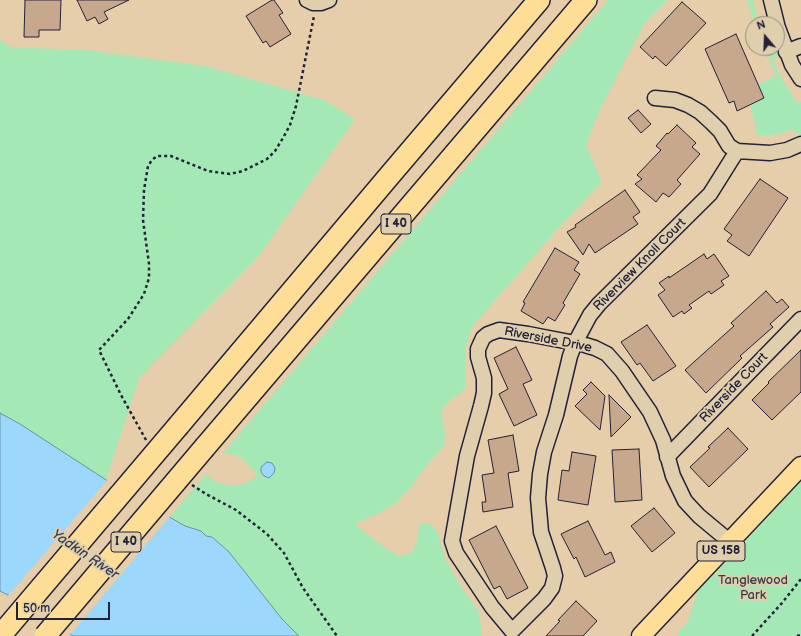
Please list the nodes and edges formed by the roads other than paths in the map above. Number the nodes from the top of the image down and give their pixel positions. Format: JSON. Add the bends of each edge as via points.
{"nodes":[{"id":1,"x":539,"y":0,"type":"edge"},
{"id":2,"x":586,"y":0,"type":"edge"},
{"id":3,"x":771,"y":0,"type":"edge"},
{"id":4,"x":775,"y":16,"type":"edge"},
{"id":5,"x":801,"y":46,"type":"edge"},
{"id":6,"x":785,"y":49,"type":"edge"},
{"id":7,"x":786,"y":52,"type":"junction"},
{"id":8,"x":801,"y":79,"type":"edge"},
{"id":9,"x":655,"y":98,"type":"dead end"},
{"id":10,"x":801,"y":144,"type":"edge"},
{"id":11,"x":737,"y":151,"type":"junction"},
{"id":12,"x":801,"y":320,"type":"edge"},
{"id":13,"x":575,"y":343,"type":"junction"},
{"id":14,"x":667,"y":457,"type":"junction"},
{"id":15,"x":801,"y":466,"type":"edge"},
{"id":16,"x":729,"y":541,"type":"junction"},
{"id":17,"x":512,"y":631,"type":"joint"},
{"id":18,"x":0,"y":636,"type":"edge"},
{"id":19,"x":45,"y":636,"type":"edge"},
{"id":20,"x":641,"y":636,"type":"edge"}],
"edges":[{"from":1,"to":18,"type":"highway","number":"I 40","bridge":true},
{"from":2,"to":19,"type":"highway","number":"I 40","bridge":true},
{"from":3,"to":4,"type":"street"},
{"from":5,"to":7,"type":"street"},
{"from":6,"to":7,"type":"street"},
{"from":7,"to":8,"type":"street"},
{"from":9,"to":11,"type":"street","via":[[676,100],[694,108],[720,131],[730,146]]},
{"from":10,"to":11,"type":"street","via":[[770,153]]},
{"from":11,"to":13,"type":"street","name":"Riverview Knoll Court","via":[[710,194],[599,304],[587,319]]},
{"from":12,"to":14,"type":"street","name":"Riverside Court"},
{"from":13,"to":14,"type":"street","name":"Riverside Drive","via":[[607,354],[622,371],[650,412],[663,440]]},
{"from":13,"to":17,"type":"street","name":"Riverview Knoll Court","via":[[540,474],[538,498],[541,532],[553,568],[554,582],[544,599]]},
{"from":13,"to":17,"type":"street","name":"Riverside Drive","via":[[499,330],[483,338],[478,349],[484,378],[484,393],[467,456],[452,541],[456,553],[492,608]]},
{"from":14,"to":16,"type":"street","name":"Riverside Drive","via":[[685,502]]},
{"from":15,"to":16,"type":"main road","number":"US 158"},
{"from":16,"to":20,"type":"main road","number":"US 158"}]}
